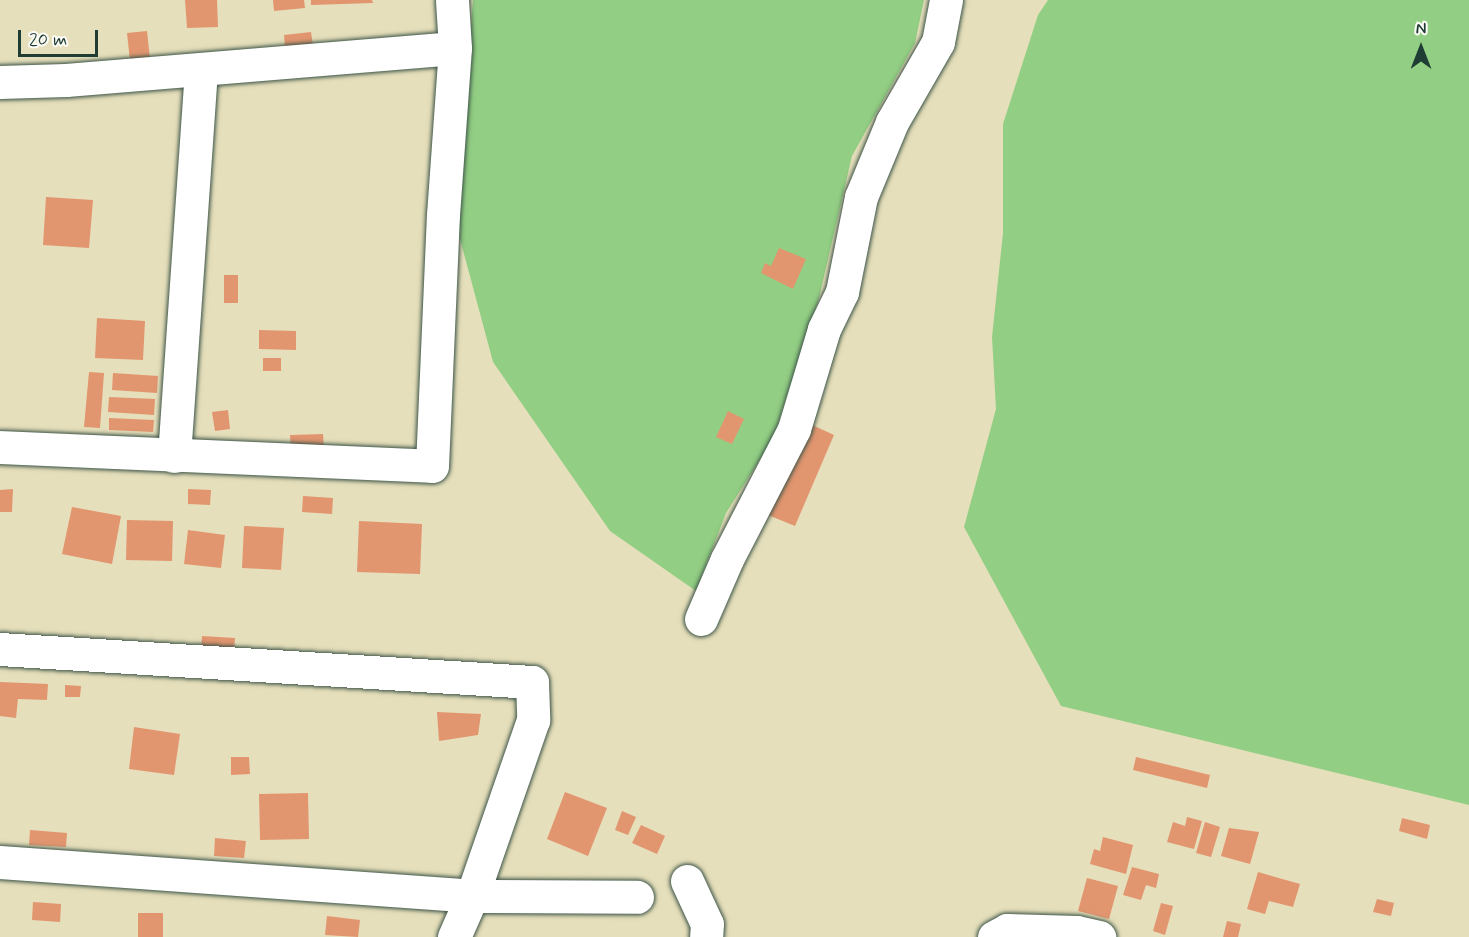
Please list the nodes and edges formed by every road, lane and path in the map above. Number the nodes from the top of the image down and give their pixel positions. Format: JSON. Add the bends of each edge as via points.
{"nodes":[{"id":1,"x":452,"y":0,"type":"edge"},
{"id":2,"x":946,"y":0,"type":"edge"},
{"id":3,"x":455,"y":48,"type":"junction"},
{"id":4,"x":201,"y":70,"type":"junction"},
{"id":5,"x":0,"y":82,"type":"edge"},
{"id":6,"x":0,"y":447,"type":"edge"},
{"id":7,"x":174,"y":456,"type":"junction"},
{"id":8,"x":701,"y":619,"type":"dead end"},
{"id":9,"x":0,"y":649,"type":"edge"},
{"id":10,"x":0,"y":862,"type":"edge"},
{"id":11,"x":687,"y":881,"type":"dead end"},
{"id":12,"x":472,"y":896,"type":"junction"},
{"id":13,"x":637,"y":897,"type":"dead end"},
{"id":14,"x":454,"y":937,"type":"edge"},
{"id":15,"x":706,"y":937,"type":"edge"},
{"id":16,"x":994,"y":937,"type":"edge"},
{"id":17,"x":1099,"y":937,"type":"edge"}],
"edges":[{"from":1,"to":3,"type":"street"},
{"from":2,"to":8,"type":"street","via":[[938,42],[891,122],[861,197],[842,292],[824,329],[794,429],[727,559]]},
{"from":3,"to":4,"type":"street"},
{"from":3,"to":7,"type":"street","via":[[432,466]]},
{"from":4,"to":5,"type":"street"},
{"from":4,"to":7,"type":"street"},
{"from":6,"to":7,"type":"street"},
{"from":9,"to":12,"type":"street","via":[[531,681],[533,720]]},
{"from":10,"to":12,"type":"street"},
{"from":11,"to":15,"type":"street","via":[[707,924]]},
{"from":12,"to":13,"type":"street"},
{"from":12,"to":14,"type":"street"},
{"from":16,"to":17,"type":"street","via":[[1007,930],[1077,932]]}]}
